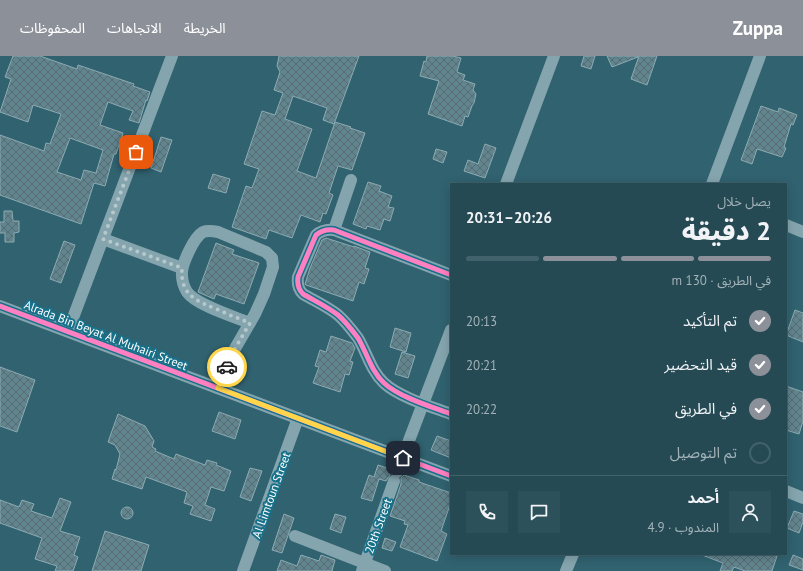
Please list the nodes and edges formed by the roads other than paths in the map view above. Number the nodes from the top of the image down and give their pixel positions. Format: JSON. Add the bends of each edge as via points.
{"nodes":[{"id":1,"x":172,"y":56,"type":"edge"},
{"id":2,"x":554,"y":56,"type":"edge"},
{"id":3,"x":760,"y":56,"type":"edge"},
{"id":4,"x":351,"y":180,"type":"dead end"},
{"id":5,"x":506,"y":183,"type":"edge"},
{"id":6,"x":712,"y":183,"type":"edge"},
{"id":7,"x":787,"y":225,"type":"edge"},
{"id":8,"x":334,"y":230,"type":"junction"},
{"id":9,"x":803,"y":232,"type":"edge"},
{"id":10,"x":103,"y":239,"type":"junction"},
{"id":11,"x":182,"y":268,"type":"junction"},
{"id":12,"x":450,"y":275,"type":"edge"},
{"id":13,"x":0,"y":306,"type":"edge"},
{"id":14,"x":250,"y":323,"type":"junction"},
{"id":15,"x":68,"y":331,"type":"junction"},
{"id":16,"x":450,"y":333,"type":"edge"},
{"id":17,"x":218,"y":388,"type":"junction"},
{"id":18,"x":423,"y":404,"type":"junction"},
{"id":19,"x":450,"y":414,"type":"edge"},
{"id":20,"x":298,"y":418,"type":"junction"},
{"id":21,"x":403,"y":458,"type":"junction"},
{"id":22,"x":450,"y":476,"type":"edge"},
{"id":23,"x":787,"y":491,"type":"edge"},
{"id":24,"x":803,"y":498,"type":"edge"},
{"id":25,"x":295,"y":536,"type":"dead end"},
{"id":26,"x":573,"y":555,"type":"edge"},
{"id":27,"x":363,"y":567,"type":"edge"},
{"id":28,"x":243,"y":571,"type":"edge"},
{"id":29,"x":385,"y":571,"type":"edge"},
{"id":30,"x":566,"y":571,"type":"edge"}],
"edges":[{"from":1,"to":10,"type":"street"},
{"from":2,"to":5,"type":"street"},
{"from":3,"to":6,"type":"street"},
{"from":4,"to":8,"type":"street"},
{"from":7,"to":9,"type":"street"},
{"from":8,"to":12,"type":"street"},
{"from":8,"to":18,"type":"street","via":[[324,230],[316,235],[298,277],[300,291],[330,309],[345,322],[358,338],[382,382]]},
{"from":10,"to":11,"type":"street"},
{"from":10,"to":15,"type":"street"},
{"from":11,"to":14,"type":"street","via":[[182,281],[191,296],[201,303]]},
{"from":11,"to":14,"type":"street","via":[[195,239],[207,231],[218,232],[266,252],[272,258],[272,271]]},
{"from":13,"to":15,"type":"street","name":"Alrada Bin Beyat Al Muhairi Street"},
{"from":14,"to":17,"type":"street","via":[[233,352]]},
{"from":15,"to":17,"type":"street","name":"Alrada Bin Beyat Al Muhairi Street"},
{"from":16,"to":18,"type":"street","name":"20th Street"},
{"from":17,"to":20,"type":"street","name":"Alrada Bin Beyat Al Muhairi Street"},
{"from":18,"to":19,"type":"street"},
{"from":18,"to":21,"type":"street","name":"20th Street"},
{"from":20,"to":21,"type":"street","name":"Alrada Bin Beyat Al Muhairi Street"},
{"from":20,"to":28,"type":"street","name":"Al Limtoun Street"},
{"from":21,"to":22,"type":"street","name":"Alrada Bin Beyat Al Muhairi Street"},
{"from":21,"to":27,"type":"street","name":"20th Street"},
{"from":23,"to":24,"type":"street"},
{"from":25,"to":27,"type":"street"},
{"from":26,"to":30,"type":"street"},
{"from":27,"to":29,"type":"street"}]}
